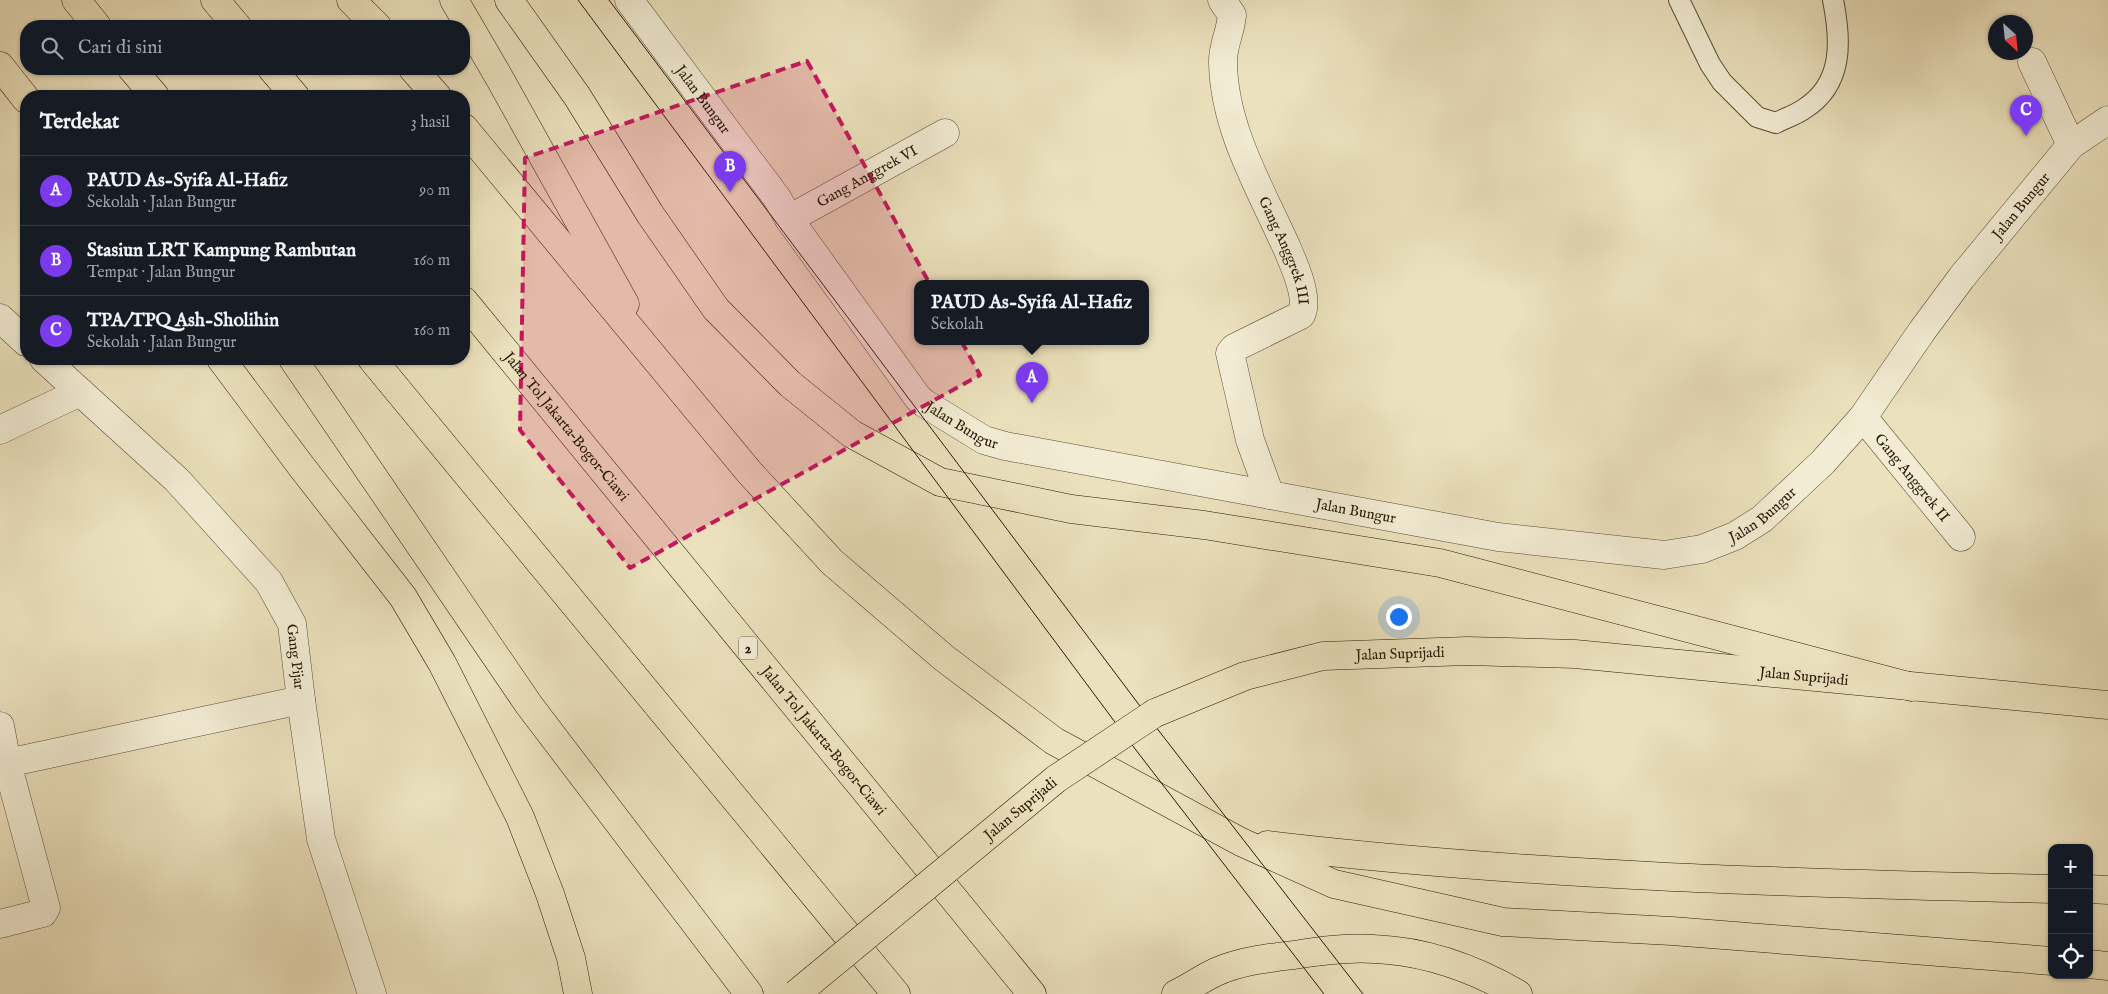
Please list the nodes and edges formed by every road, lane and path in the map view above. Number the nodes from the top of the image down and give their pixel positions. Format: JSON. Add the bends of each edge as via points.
{"nodes":[{"id":1,"x":215,"y":0,"type":"edge"},
{"id":2,"x":351,"y":0,"type":"edge"},
{"id":3,"x":433,"y":0,"type":"edge"},
{"id":4,"x":454,"y":0,"type":"edge"},
{"id":5,"x":509,"y":0,"type":"edge"},
{"id":6,"x":629,"y":0,"type":"edge"},
{"id":7,"x":1222,"y":0,"type":"edge"},
{"id":8,"x":1679,"y":0,"type":"edge"},
{"id":9,"x":1833,"y":0,"type":"edge"},
{"id":10,"x":232,"y":20,"type":"edge"},
{"id":11,"x":371,"y":20,"type":"edge"},
{"id":12,"x":450,"y":20,"type":"edge"},
{"id":13,"x":466,"y":20,"type":"edge"},
{"id":14,"x":470,"y":27,"type":"edge"},
{"id":15,"x":470,"y":43,"type":"edge"},
{"id":16,"x":2032,"y":62,"type":"dead end"},
{"id":17,"x":0,"y":66,"type":"edge"},
{"id":18,"x":123,"y":75,"type":"edge"},
{"id":19,"x":137,"y":75,"type":"edge"},
{"id":20,"x":277,"y":75,"type":"edge"},
{"id":21,"x":418,"y":75,"type":"edge"},
{"id":22,"x":500,"y":78,"type":"junction"},
{"id":23,"x":131,"y":90,"type":"edge"},
{"id":24,"x":150,"y":90,"type":"edge"},
{"id":25,"x":290,"y":90,"type":"edge"},
{"id":26,"x":432,"y":90,"type":"edge"},
{"id":27,"x":20,"y":91,"type":"edge"},
{"id":28,"x":2108,"y":120,"type":"edge"},
{"id":29,"x":945,"y":133,"type":"dead end"},
{"id":30,"x":470,"y":135,"type":"edge"},
{"id":31,"x":2071,"y":145,"type":"junction"},
{"id":32,"x":789,"y":220,"type":"junction"},
{"id":33,"x":470,"y":308,"type":"edge"},
{"id":34,"x":0,"y":318,"type":"edge"},
{"id":35,"x":20,"y":336,"type":"edge"},
{"id":36,"x":658,"y":362,"type":"junction"},
{"id":37,"x":51,"y":365,"type":"edge"},
{"id":38,"x":225,"y":365,"type":"edge"},
{"id":39,"x":297,"y":365,"type":"edge"},
{"id":40,"x":377,"y":365,"type":"edge"},
{"id":41,"x":80,"y":392,"type":"junction"},
{"id":42,"x":1863,"y":417,"type":"junction"},
{"id":43,"x":0,"y":430,"type":"edge"},
{"id":44,"x":1270,"y":495,"type":"junction"},
{"id":45,"x":1961,"y":537,"type":"dead end"},
{"id":46,"x":1912,"y":687,"type":"junction"},
{"id":47,"x":301,"y":700,"type":"junction"},
{"id":48,"x":2108,"y":705,"type":"edge"},
{"id":49,"x":0,"y":726,"type":"edge"},
{"id":50,"x":7,"y":764,"type":"junction"},
{"id":51,"x":1241,"y":842,"type":"junction"},
{"id":52,"x":2048,"y":889,"type":"edge"},
{"id":53,"x":2093,"y":889,"type":"edge"},
{"id":54,"x":2108,"y":890,"type":"edge"},
{"id":55,"x":0,"y":924,"type":"edge"},
{"id":56,"x":2048,"y":961,"type":"edge"},
{"id":57,"x":2093,"y":964,"type":"edge"},
{"id":58,"x":2108,"y":966,"type":"edge"},
{"id":59,"x":372,"y":994,"type":"edge"},
{"id":60,"x":578,"y":994,"type":"edge"},
{"id":61,"x":749,"y":994,"type":"edge"},
{"id":62,"x":796,"y":994,"type":"edge"},
{"id":63,"x":896,"y":994,"type":"edge"},
{"id":64,"x":1032,"y":994,"type":"edge"},
{"id":65,"x":1176,"y":994,"type":"edge"},
{"id":66,"x":1518,"y":994,"type":"edge"}],
"edges":[{"from":1,"to":10,"type":"main road"},
{"from":2,"to":11,"type":"main road"},
{"from":3,"to":12,"type":"main road"},
{"from":4,"to":13,"type":"main road"},
{"from":5,"to":46,"type":"main road","via":[[577,96],[650,214],[716,309],[790,384],[852,434],[940,482],[1071,509],[1204,525],[1440,563]]},
{"from":6,"to":32,"type":"street","name":"Jalan Bungur","via":[[777,198]]},
{"from":7,"to":44,"type":"street","name":"Gang Anggrek III","via":[[1232,15],[1222,61],[1225,94],[1243,152],[1293,262],[1304,304],[1301,315],[1234,348],[1230,353],[1250,440]]},
{"from":8,"to":9,"type":"lane","via":[[1722,82],[1757,117],[1776,123],[1805,109],[1824,92],[1836,68],[1839,29]]},
{"from":14,"to":22,"type":"main road"},
{"from":15,"to":22,"type":"main road"},
{"from":16,"to":31,"type":"street"},
{"from":17,"to":27,"type":"main road"},
{"from":18,"to":23,"type":"main road"},
{"from":19,"to":24,"type":"main road"},
{"from":20,"to":25,"type":"main road"},
{"from":21,"to":26,"type":"main road"},
{"from":22,"to":36,"type":"main road"},
{"from":28,"to":31,"type":"street","name":"Jalan Bungur"},
{"from":29,"to":32,"type":"street","name":"Gang Anggrek VI"},
{"from":30,"to":36,"type":"main road"},
{"from":31,"to":42,"type":"street","name":"Jalan Bungur","via":[[1962,277]]},
{"from":32,"to":44,"type":"street","name":"Jalan Bungur","via":[[918,398],[977,436],[1005,446]]},
{"from":33,"to":64,"type":"main road","name":"Jalan Tol Jakarta–Bogor–Ciawi","number":"2"},
{"from":34,"to":35,"type":"street"},
{"from":36,"to":51,"type":"main road","via":[[750,473],[832,562],[944,658],[1054,741]]},
{"from":37,"to":41,"type":"street","name":"Gang Pijar"},
{"from":38,"to":60,"type":"main road","via":[[403,597],[442,663],[520,817],[571,958]]},
{"from":39,"to":61,"type":"main road","via":[[529,705]]},
{"from":40,"to":63,"type":"main road"},
{"from":41,"to":43,"type":"street"},
{"from":41,"to":47,"type":"street","name":"Gang Pijar","via":[[177,480],[269,582],[292,624]]},
{"from":42,"to":44,"type":"street","name":"Jalan Bungur","via":[[1823,462],[1762,519],[1735,536],[1702,549],[1664,555],[1498,537]]},
{"from":42,"to":45,"type":"street","name":"Gang Anggrek II"},
{"from":46,"to":48,"type":"main road","name":"Jalan Suprijadi"},
{"from":46,"to":62,"type":"main road","name":"Jalan Suprijadi","bridge":true,"via":[[1575,654],[1468,651],[1322,656],[1245,676],[1155,713],[1056,779]]},
{"from":47,"to":50,"type":"street"},
{"from":47,"to":59,"type":"street","name":"Gang Pijar","via":[[321,838]]},
{"from":49,"to":50,"type":"street"},
{"from":50,"to":55,"type":"street","via":[[46,908],[43,913]]},
{"from":51,"to":52,"type":"main road","via":[[1363,856],[1684,878]]},
{"from":51,"to":56,"type":"main road","via":[[1334,884],[1503,922],[1672,931]]},
{"from":53,"to":54,"type":"main road"},
{"from":57,"to":58,"type":"main road"},
{"from":65,"to":66,"type":"main road","via":[[1217,972],[1261,959],[1373,948],[1436,959],[1467,969]]}]}
